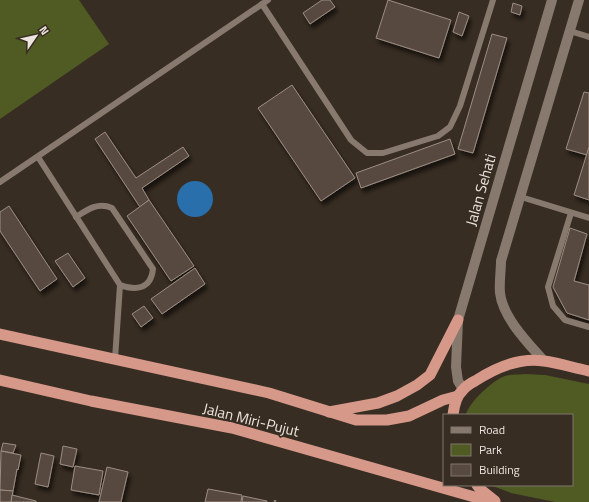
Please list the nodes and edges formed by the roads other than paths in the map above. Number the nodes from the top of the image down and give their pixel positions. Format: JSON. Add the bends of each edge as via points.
{"nodes":[{"id":1,"x":268,"y":0,"type":"edge"},
{"id":2,"x":493,"y":0,"type":"edge"},
{"id":3,"x":552,"y":0,"type":"edge"},
{"id":4,"x":579,"y":0,"type":"edge"},
{"id":5,"x":262,"y":4,"type":"junction"},
{"id":6,"x":570,"y":31,"type":"junction"},
{"id":7,"x":589,"y":37,"type":"edge"},
{"id":8,"x":38,"y":157,"type":"junction"},
{"id":9,"x":0,"y":182,"type":"edge"},
{"id":10,"x":521,"y":197,"type":"junction"},
{"id":11,"x":571,"y":213,"type":"junction"},
{"id":12,"x":76,"y":217,"type":"junction"},
{"id":13,"x":589,"y":218,"type":"edge"},
{"id":14,"x":120,"y":285,"type":"junction"},
{"id":15,"x":458,"y":320,"type":"junction"},
{"id":16,"x":589,"y":327,"type":"edge"},
{"id":17,"x":0,"y":334,"type":"edge"},
{"id":18,"x":115,"y":359,"type":"junction"},
{"id":19,"x":544,"y":361,"type":"junction"},
{"id":20,"x":589,"y":372,"type":"edge"},
{"id":21,"x":0,"y":380,"type":"edge"},
{"id":22,"x":461,"y":392,"type":"junction"},
{"id":23,"x":329,"y":412,"type":"junction"},
{"id":24,"x":453,"y":414,"type":"edge"},
{"id":25,"x":478,"y":486,"type":"edge"},
{"id":26,"x":492,"y":502,"type":"edge"},
{"id":27,"x":497,"y":502,"type":"edge"}],
"edges":[{"from":1,"to":5,"type":"lane"},
{"from":2,"to":5,"type":"lane","via":[[460,106],[450,127],[438,136],[382,153],[367,153],[351,140]]},
{"from":3,"to":15,"type":"main road","name":"Jalan Sehati"},
{"from":4,"to":6,"type":"main road"},
{"from":5,"to":8,"type":"lane"},
{"from":6,"to":7,"type":"lane"},
{"from":6,"to":10,"type":"main road"},
{"from":8,"to":9,"type":"lane"},
{"from":8,"to":12,"type":"lane"},
{"from":10,"to":11,"type":"lane"},
{"from":10,"to":19,"type":"main road","via":[[501,261],[500,294],[522,337]]},
{"from":11,"to":13,"type":"lane"},
{"from":11,"to":16,"type":"lane","via":[[548,288],[553,306],[565,320]]},
{"from":12,"to":14,"type":"lane"},
{"from":12,"to":14,"type":"lane","via":[[95,206],[106,205],[112,208],[152,269],[150,280],[140,288]]},
{"from":14,"to":18,"type":"lane"},
{"from":15,"to":22,"type":"main road","name":"Jalan Sehati","via":[[456,367]]},
{"from":15,"to":23,"type":"highway","via":[[430,375],[417,385],[398,396],[378,403]]},
{"from":17,"to":18,"type":"highway","name":"Jalan Miri-Pujut"},
{"from":18,"to":23,"type":"highway","name":"Jalan Miri-Pujut","via":[[269,393]]},
{"from":19,"to":20,"type":"highway","name":"Jalan Miri-Pujut"},
{"from":19,"to":22,"type":"highway","name":"Jalan Miri-Pujut","via":[[530,360],[501,367]]},
{"from":21,"to":26,"type":"highway","name":"Jalan Miri-Pujut","via":[[91,401],[232,428]]},
{"from":22,"to":23,"type":"highway","name":"Jalan Miri-Pujut","via":[[409,416],[387,420],[356,420]]},
{"from":22,"to":24,"type":"highway"},
{"from":25,"to":27,"type":"highway"}]}
